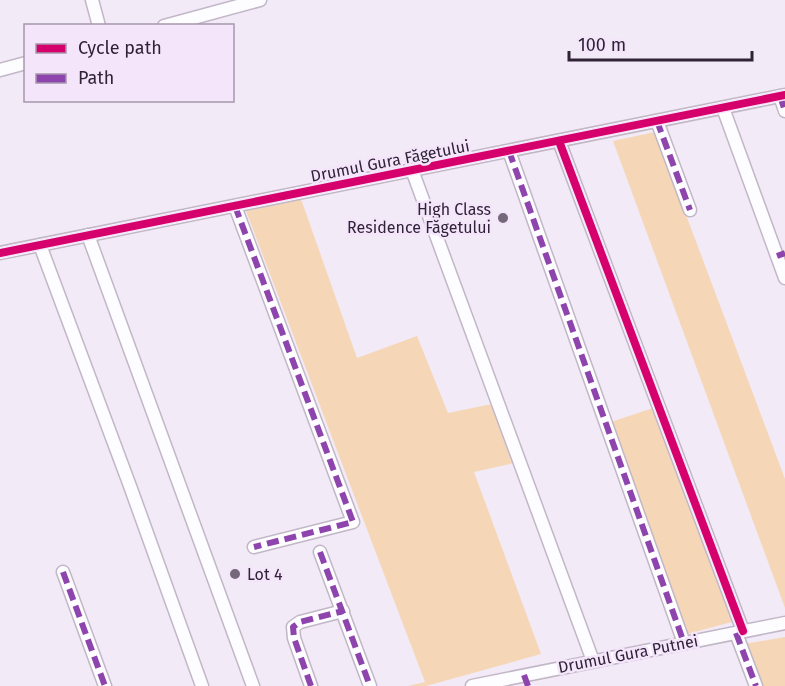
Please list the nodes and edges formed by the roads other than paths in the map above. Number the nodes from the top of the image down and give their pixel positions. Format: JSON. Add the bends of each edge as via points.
{"nodes":[{"id":1,"x":92,"y":0,"type":"edge"},
{"id":2,"x":260,"y":0,"type":"edge"},
{"id":3,"x":98,"y":24,"type":"edge"},
{"id":4,"x":171,"y":24,"type":"edge"},
{"id":5,"x":24,"y":64,"type":"edge"},
{"id":6,"x":0,"y":70,"type":"edge"},
{"id":7,"x":782,"y":95,"type":"edge"},
{"id":8,"x":723,"y":108,"type":"junction"},
{"id":9,"x":785,"y":111,"type":"edge"},
{"id":10,"x":657,"y":121,"type":"junction"},
{"id":11,"x":559,"y":141,"type":"junction"},
{"id":12,"x":509,"y":151,"type":"junction"},
{"id":13,"x":412,"y":170,"type":"junction"},
{"id":14,"x":235,"y":206,"type":"junction"},
{"id":15,"x":690,"y":210,"type":"dead end"},
{"id":16,"x":88,"y":235,"type":"junction"},
{"id":17,"x":40,"y":245,"type":"junction"},
{"id":18,"x":0,"y":253,"type":"edge"},
{"id":19,"x":781,"y":254,"type":"edge"},
{"id":20,"x":785,"y":278,"type":"edge"},
{"id":21,"x":254,"y":548,"type":"dead end"},
{"id":22,"x":320,"y":552,"type":"dead end"},
{"id":23,"x":63,"y":572,"type":"dead end"},
{"id":24,"x":343,"y":612,"type":"junction"},
{"id":25,"x":785,"y":623,"type":"edge"},
{"id":26,"x":739,"y":632,"type":"junction"},
{"id":27,"x":684,"y":643,"type":"junction"},
{"id":28,"x":593,"y":662,"type":"junction"},
{"id":29,"x":526,"y":681,"type":"edge"},
{"id":30,"x":105,"y":686,"type":"edge"},
{"id":31,"x":202,"y":686,"type":"edge"},
{"id":32,"x":253,"y":686,"type":"edge"},
{"id":33,"x":311,"y":686,"type":"edge"},
{"id":34,"x":370,"y":686,"type":"edge"},
{"id":35,"x":472,"y":686,"type":"edge"},
{"id":36,"x":756,"y":686,"type":"edge"}],
"edges":[{"from":1,"to":3,"type":"street"},
{"from":2,"to":4,"type":"street"},
{"from":5,"to":6,"type":"street"},
{"from":7,"to":8,"type":"street","name":"Drumul Gura Făgetului"},
{"from":7,"to":9,"type":"street"},
{"from":8,"to":10,"type":"street","name":"Drumul Gura Făgetului"},
{"from":8,"to":19,"type":"street"},
{"from":10,"to":11,"type":"street","name":"Drumul Gura Făgetului"},
{"from":10,"to":15,"type":"street"},
{"from":11,"to":12,"type":"street","name":"Drumul Gura Făgetului"},
{"from":11,"to":26,"type":"street"},
{"from":12,"to":13,"type":"street","name":"Drumul Gura Făgetului"},
{"from":12,"to":27,"type":"street"},
{"from":13,"to":14,"type":"street","name":"Drumul Gura Făgetului"},
{"from":13,"to":28,"type":"street"},
{"from":14,"to":16,"type":"street","name":"Drumul Gura Făgetului"},
{"from":14,"to":21,"type":"street","via":[[353,522]]},
{"from":16,"to":17,"type":"street","name":"Drumul Gura Făgetului"},
{"from":16,"to":32,"type":"street"},
{"from":17,"to":18,"type":"street","name":"Drumul Gura Făgetului"},
{"from":17,"to":31,"type":"street"},
{"from":19,"to":20,"type":"street"},
{"from":22,"to":24,"type":"street"},
{"from":23,"to":30,"type":"street"},
{"from":24,"to":33,"type":"street","via":[[293,627]]},
{"from":24,"to":34,"type":"street"},
{"from":25,"to":26,"type":"street","name":"Drumul Gura Putnei"},
{"from":26,"to":27,"type":"street","name":"Drumul Gura Putnei"},
{"from":26,"to":36,"type":"street"},
{"from":27,"to":28,"type":"street","name":"Drumul Gura Putnei"},
{"from":28,"to":29,"type":"street","name":"Drumul Gura Putnei"},
{"from":29,"to":35,"type":"street","name":"Drumul Gura Putnei"}]}
